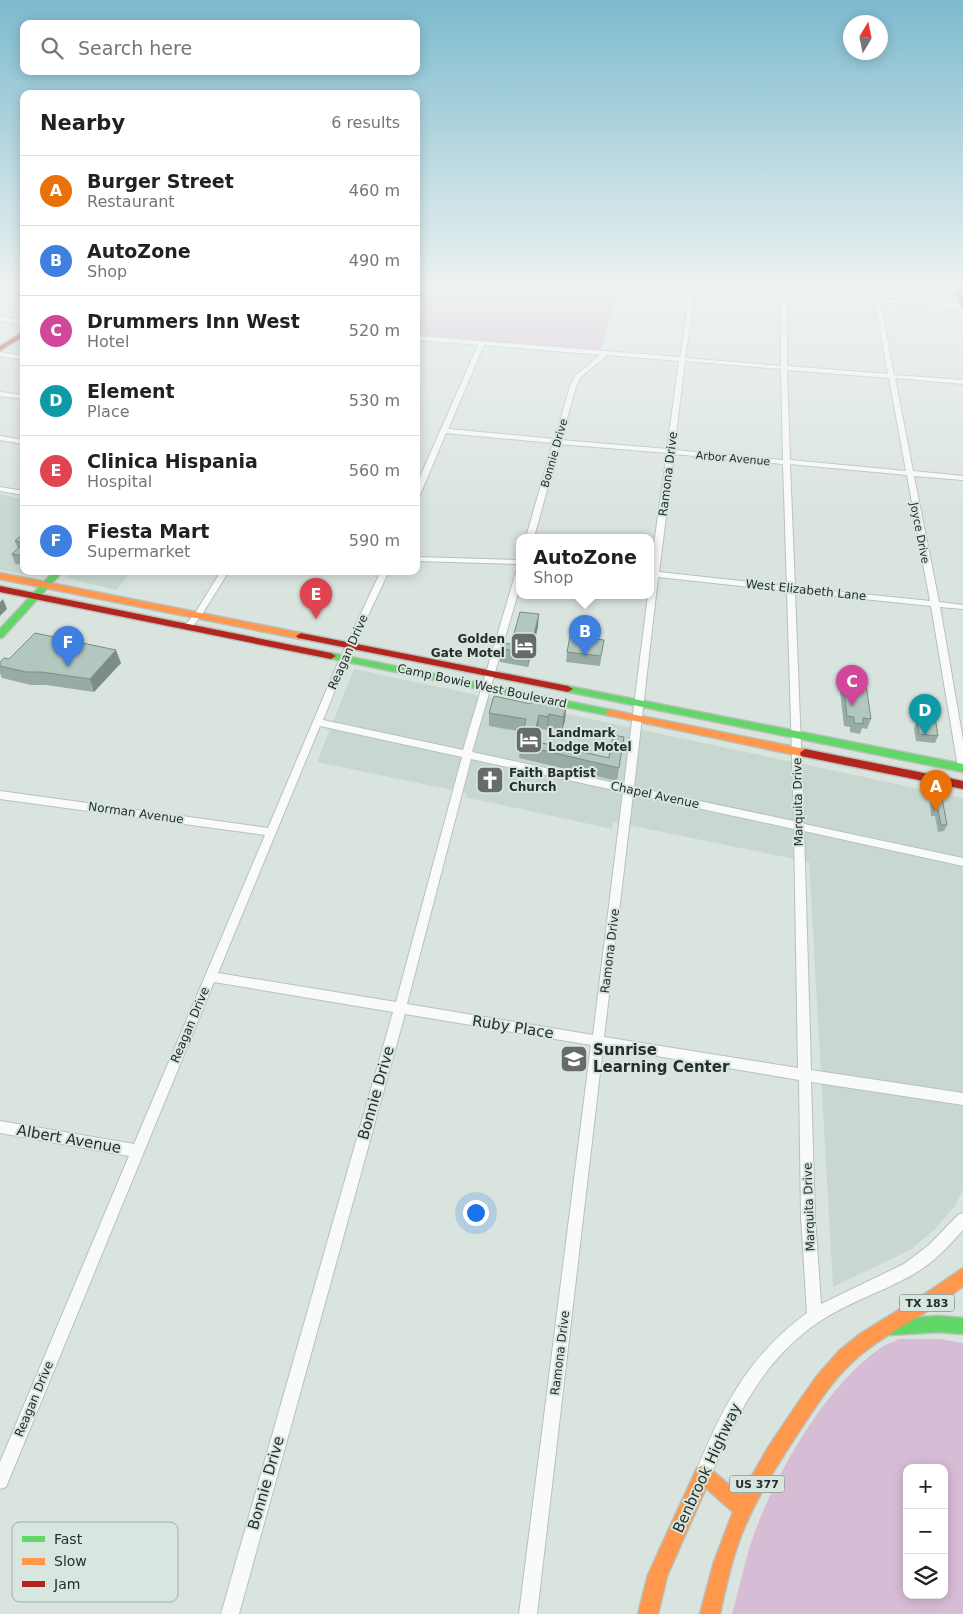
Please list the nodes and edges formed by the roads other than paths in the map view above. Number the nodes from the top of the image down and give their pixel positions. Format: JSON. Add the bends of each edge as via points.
{"nodes":[{"id":1,"x":474,"y":362,"type":"edge"},
{"id":2,"x":595,"y":362,"type":"edge"},
{"id":3,"x":682,"y":362,"type":"edge"},
{"id":4,"x":712,"y":362,"type":"edge"},
{"id":5,"x":786,"y":362,"type":"edge"},
{"id":6,"x":889,"y":362,"type":"edge"},
{"id":7,"x":786,"y":368,"type":"junction"},
{"id":8,"x":892,"y":377,"type":"junction"},
{"id":9,"x":963,"y":382,"type":"edge"},
{"id":10,"x":0,"y":394,"type":"edge"},
{"id":11,"x":20,"y":396,"type":"edge"},
{"id":12,"x":443,"y":432,"type":"junction"},
{"id":13,"x":0,"y":438,"type":"edge"},
{"id":14,"x":20,"y":441,"type":"edge"},
{"id":15,"x":557,"y":442,"type":"junction"},
{"id":16,"x":672,"y":453,"type":"junction"},
{"id":17,"x":788,"y":463,"type":"junction"},
{"id":18,"x":909,"y":473,"type":"junction"},
{"id":19,"x":963,"y":478,"type":"edge"},
{"id":20,"x":420,"y":486,"type":"edge"},
{"id":21,"x":0,"y":489,"type":"edge"},
{"id":22,"x":20,"y":492,"type":"edge"},
{"id":23,"x":531,"y":534,"type":"edge"},
{"id":24,"x":420,"y":559,"type":"edge"},
{"id":25,"x":516,"y":562,"type":"edge"},
{"id":26,"x":654,"y":568,"type":"edge"},
{"id":27,"x":654,"y":574,"type":"edge"},
{"id":28,"x":56,"y":575,"type":"edge"},
{"id":29,"x":223,"y":575,"type":"edge"},
{"id":30,"x":383,"y":575,"type":"edge"},
{"id":31,"x":0,"y":576,"type":"edge"},
{"id":32,"x":47,"y":586,"type":"junction"},
{"id":33,"x":516,"y":586,"type":"edge"},
{"id":34,"x":0,"y":589,"type":"edge"},
{"id":35,"x":791,"y":589,"type":"junction"},
{"id":36,"x":36,"y":596,"type":"junction"},
{"id":37,"x":650,"y":599,"type":"edge"},
{"id":38,"x":935,"y":604,"type":"junction"},
{"id":39,"x":963,"y":607,"type":"edge"},
{"id":40,"x":197,"y":616,"type":"junction"},
{"id":41,"x":188,"y":626,"type":"junction"},
{"id":42,"x":0,"y":635,"type":"edge"},
{"id":43,"x":347,"y":652,"type":"junction"},
{"id":44,"x":491,"y":674,"type":"junction"},
{"id":45,"x":486,"y":688,"type":"junction"},
{"id":46,"x":640,"y":704,"type":"junction"},
{"id":47,"x":638,"y":718,"type":"junction"},
{"id":48,"x":317,"y":722,"type":"junction"},
{"id":49,"x":796,"y":736,"type":"junction"},
{"id":50,"x":797,"y":752,"type":"junction"},
{"id":51,"x":467,"y":754,"type":"junction"},
{"id":52,"x":963,"y":768,"type":"edge"},
{"id":53,"x":963,"y":785,"type":"edge"},
{"id":54,"x":629,"y":790,"type":"junction"},
{"id":55,"x":0,"y":795,"type":"edge"},
{"id":56,"x":798,"y":826,"type":"junction"},
{"id":57,"x":271,"y":832,"type":"junction"},
{"id":58,"x":963,"y":862,"type":"edge"},
{"id":59,"x":211,"y":977,"type":"junction"},
{"id":60,"x":400,"y":1009,"type":"junction"},
{"id":61,"x":599,"y":1040,"type":"junction"},
{"id":62,"x":804,"y":1075,"type":"junction"},
{"id":63,"x":963,"y":1099,"type":"edge"},
{"id":64,"x":0,"y":1127,"type":"edge"},
{"id":65,"x":138,"y":1151,"type":"junction"},
{"id":66,"x":963,"y":1220,"type":"edge"},
{"id":67,"x":963,"y":1276,"type":"edge"},
{"id":68,"x":814,"y":1316,"type":"junction"},
{"id":69,"x":963,"y":1326,"type":"edge"},
{"id":70,"x":888,"y":1327,"type":"junction"},
{"id":71,"x":702,"y":1474,"type":"junction"},
{"id":72,"x":0,"y":1481,"type":"edge"},
{"id":73,"x":744,"y":1510,"type":"junction"},
{"id":74,"x":230,"y":1614,"type":"edge"},
{"id":75,"x":528,"y":1614,"type":"edge"},
{"id":76,"x":648,"y":1614,"type":"edge"},
{"id":77,"x":710,"y":1614,"type":"edge"}],
"edges":[{"from":1,"to":12,"type":"street"},
{"from":2,"to":15,"type":"street","name":"Bonnie Drive","via":[[578,376]]},
{"from":3,"to":16,"type":"street","name":"Ramona Drive"},
{"from":4,"to":7,"type":"street"},
{"from":5,"to":7,"type":"street","name":"Marquita Drive"},
{"from":6,"to":8,"type":"street","name":"Joyce Drive"},
{"from":7,"to":8,"type":"street"},
{"from":7,"to":17,"type":"street","name":"Marquita Drive","via":[[784,396]]},
{"from":8,"to":9,"type":"street"},
{"from":8,"to":18,"type":"street","name":"Joyce Drive"},
{"from":10,"to":11,"type":"street"},
{"from":12,"to":15,"type":"street","name":"Arbor Avenue"},
{"from":12,"to":20,"type":"street"},
{"from":13,"to":14,"type":"street"},
{"from":15,"to":16,"type":"street","name":"Arbor Avenue"},
{"from":15,"to":23,"type":"street","name":"Bonnie Drive"},
{"from":16,"to":17,"type":"street","name":"Arbor Avenue"},
{"from":16,"to":26,"type":"street","name":"Ramona Drive"},
{"from":17,"to":18,"type":"street","name":"Arbor Avenue"},
{"from":17,"to":35,"type":"street","name":"Marquita Drive"},
{"from":18,"to":19,"type":"street","name":"Arbor Avenue"},
{"from":18,"to":38,"type":"street","name":"Joyce Drive"},
{"from":21,"to":22,"type":"street"},
{"from":24,"to":25,"type":"street"},
{"from":27,"to":35,"type":"street","name":"West Elizabeth Lane"},
{"from":28,"to":32,"type":"main road"},
{"from":29,"to":40,"type":"street"},
{"from":30,"to":43,"type":"street","name":"Reagan Drive"},
{"from":31,"to":32,"type":"main road","name":"Camp Bowie West Boulevard"},
{"from":32,"to":36,"type":"main road"},
{"from":32,"to":40,"type":"main road","name":"Camp Bowie West Boulevard"},
{"from":33,"to":44,"type":"street","name":"Bonnie Drive"},
{"from":34,"to":36,"type":"main road","name":"Camp Bowie West Boulevard"},
{"from":35,"to":38,"type":"street","name":"West Elizabeth Lane"},
{"from":35,"to":49,"type":"street","name":"Marquita Drive"},
{"from":36,"to":41,"type":"main road","name":"Camp Bowie West Boulevard"},
{"from":36,"to":42,"type":"main road"},
{"from":37,"to":46,"type":"street","name":"Ramona Drive"},
{"from":38,"to":39,"type":"street","name":"West Elizabeth Lane"},
{"from":38,"to":52,"type":"street","name":"Joyce Drive"},
{"from":40,"to":41,"type":"street"},
{"from":40,"to":43,"type":"main road","name":"Camp Bowie West Boulevard"},
{"from":41,"to":43,"type":"main road","name":"Camp Bowie West Boulevard"},
{"from":43,"to":44,"type":"main road","name":"Camp Bowie West Boulevard"},
{"from":43,"to":45,"type":"main road","name":"Camp Bowie West Boulevard"},
{"from":43,"to":48,"type":"street","name":"Reagan Drive"},
{"from":44,"to":45,"type":"street","name":"Bonnie Drive"},
{"from":44,"to":46,"type":"main road","name":"Camp Bowie West Boulevard"},
{"from":45,"to":47,"type":"main road","name":"Camp Bowie West Boulevard"},
{"from":45,"to":51,"type":"street","name":"Bonnie Drive"},
{"from":46,"to":47,"type":"street","name":"Ramona Drive"},
{"from":46,"to":49,"type":"main road","name":"Camp Bowie West Boulevard"},
{"from":47,"to":50,"type":"main road","name":"Camp Bowie West Boulevard"},
{"from":47,"to":54,"type":"street","name":"Ramona Drive"},
{"from":48,"to":51,"type":"street","name":"Chapel Avenue"},
{"from":48,"to":57,"type":"street","name":"Reagan Drive"},
{"from":49,"to":50,"type":"street","name":"Marquita Drive"},
{"from":49,"to":52,"type":"main road","name":"Camp Bowie West Boulevard"},
{"from":50,"to":53,"type":"main road","name":"Camp Bowie West Boulevard"},
{"from":50,"to":56,"type":"street","name":"Marquita Drive"},
{"from":51,"to":54,"type":"street","name":"Chapel Avenue"},
{"from":51,"to":60,"type":"street","name":"Bonnie Drive"},
{"from":54,"to":56,"type":"street","name":"Chapel Avenue"},
{"from":54,"to":61,"type":"street","name":"Ramona Drive"},
{"from":55,"to":57,"type":"street","name":"Norman Avenue"},
{"from":56,"to":58,"type":"street","name":"Chapel Avenue"},
{"from":56,"to":62,"type":"street","name":"Marquita Drive"},
{"from":57,"to":59,"type":"street","name":"Reagan Drive"},
{"from":59,"to":60,"type":"street","name":"Ruby Place"},
{"from":59,"to":65,"type":"street","name":"Reagan Drive"},
{"from":60,"to":61,"type":"street","name":"Ruby Place"},
{"from":60,"to":74,"type":"street","name":"Bonnie Drive"},
{"from":61,"to":62,"type":"street","name":"Ruby Place"},
{"from":61,"to":75,"type":"street","name":"Ramona Drive"},
{"from":62,"to":63,"type":"street","name":"Ruby Place"},
{"from":62,"to":68,"type":"street","name":"Marquita Drive"},
{"from":64,"to":65,"type":"street","name":"Albert Avenue"},
{"from":65,"to":72,"type":"street","name":"Reagan Drive"},
{"from":66,"to":68,"type":"street","name":"Benbrook Highway","via":[[943,1243],[901,1274]]},
{"from":67,"to":70,"type":"main road","number":"TX 183","via":[[950,1288]]},
{"from":68,"to":71,"type":"street","name":"Benbrook Highway","via":[[758,1368],[727,1416]]},
{"from":69,"to":70,"type":"main road"},
{"from":70,"to":73,"type":"main road","number":"US 377","via":[[852,1351],[815,1392],[771,1457]]},
{"from":71,"to":73,"type":"main road"},
{"from":71,"to":76,"type":"main road","name":"Benbrook Highway","via":[[658,1575]]},
{"from":73,"to":77,"type":"main road","number":"US 377","via":[[723,1561]]}]}
